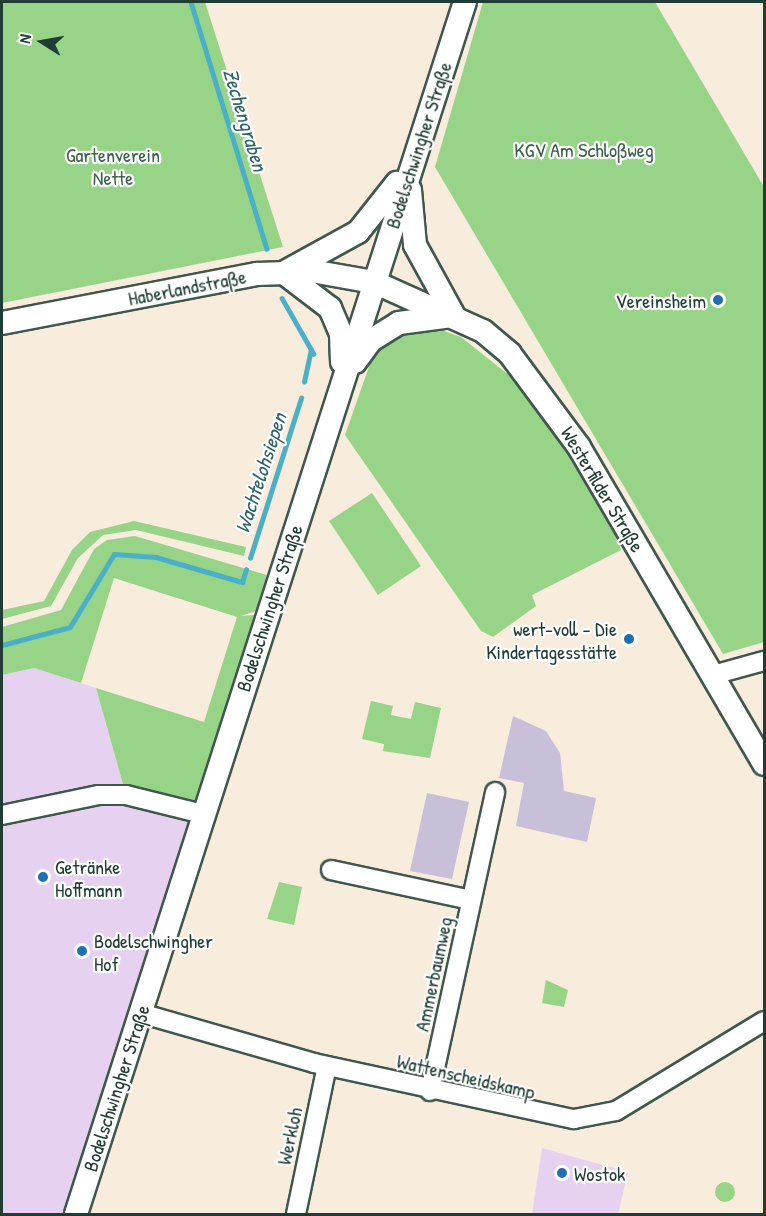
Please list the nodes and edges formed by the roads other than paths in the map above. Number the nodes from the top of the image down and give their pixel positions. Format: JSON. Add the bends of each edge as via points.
{"nodes":[{"id":1,"x":465,"y":2,"type":"edge"},
{"id":2,"x":411,"y":162,"type":"junction"},
{"id":3,"x":284,"y":273,"type":"junction"},
{"id":4,"x":374,"y":282,"type":"junction"},
{"id":5,"x":454,"y":316,"type":"junction"},
{"id":6,"x":2,"y":323,"type":"edge"},
{"id":7,"x":342,"y":382,"type":"junction"},
{"id":8,"x":765,"y":661,"type":"edge"},
{"id":9,"x":713,"y":675,"type":"junction"},
{"id":10,"x":765,"y":764,"type":"edge"},
{"id":11,"x":495,"y":792,"type":"dead end"},
{"id":12,"x":203,"y":814,"type":"junction"},
{"id":13,"x":2,"y":815,"type":"edge"},
{"id":14,"x":331,"y":870,"type":"dead end"},
{"id":15,"x":471,"y":900,"type":"junction"},
{"id":16,"x":140,"y":1012,"type":"junction"},
{"id":17,"x":765,"y":1021,"type":"edge"},
{"id":18,"x":327,"y":1066,"type":"junction"},
{"id":19,"x":430,"y":1091,"type":"junction"},
{"id":20,"x":76,"y":1215,"type":"edge"},
{"id":21,"x":296,"y":1215,"type":"edge"}],
"edges":[{"from":1,"to":2,"type":"street","name":"Bodelschwingher Straße"},
{"from":2,"to":3,"type":"street","via":[[358,232]]},
{"from":2,"to":4,"type":"street","name":"Bodelschwingher Straße"},
{"from":2,"to":5,"type":"street","via":[[408,216],[415,245]]},
{"from":3,"to":4,"type":"street","name":"Haberlandstraße"},
{"from":3,"to":6,"type":"street","name":"Haberlandstraße"},
{"from":3,"to":7,"type":"street","via":[[330,308],[341,334]]},
{"from":4,"to":5,"type":"street","name":"Westerfilder Straße"},
{"from":4,"to":7,"type":"street","name":"Bodelschwingher Straße"},
{"from":5,"to":7,"type":"street","via":[[409,320],[383,330]]},
{"from":5,"to":9,"type":"street","name":"Westerfilder Straße","via":[[510,354],[553,408]]},
{"from":7,"to":12,"type":"street","name":"Bodelschwingher Straße"},
{"from":8,"to":9,"type":"street"},
{"from":9,"to":10,"type":"street","name":"Westerfilder Straße"},
{"from":11,"to":15,"type":"street","name":"Ammerbaumweg"},
{"from":12,"to":13,"type":"street","via":[[126,795],[99,795]]},
{"from":12,"to":16,"type":"street","name":"Bodelschwingher Straße"},
{"from":14,"to":15,"type":"street","name":"Ammerbaumweg"},
{"from":15,"to":19,"type":"street","name":"Ammerbaumweg"},
{"from":16,"to":18,"type":"street","name":"Wattenscheidskamp"},
{"from":16,"to":20,"type":"street","name":"Bodelschwingher Straße"},
{"from":17,"to":19,"type":"street","name":"Wattenscheidskamp","via":[[616,1111],[596,1117],[547,1117]]},
{"from":18,"to":19,"type":"street","name":"Wattenscheidskamp"},
{"from":18,"to":21,"type":"street","name":"Werkloh"}]}
